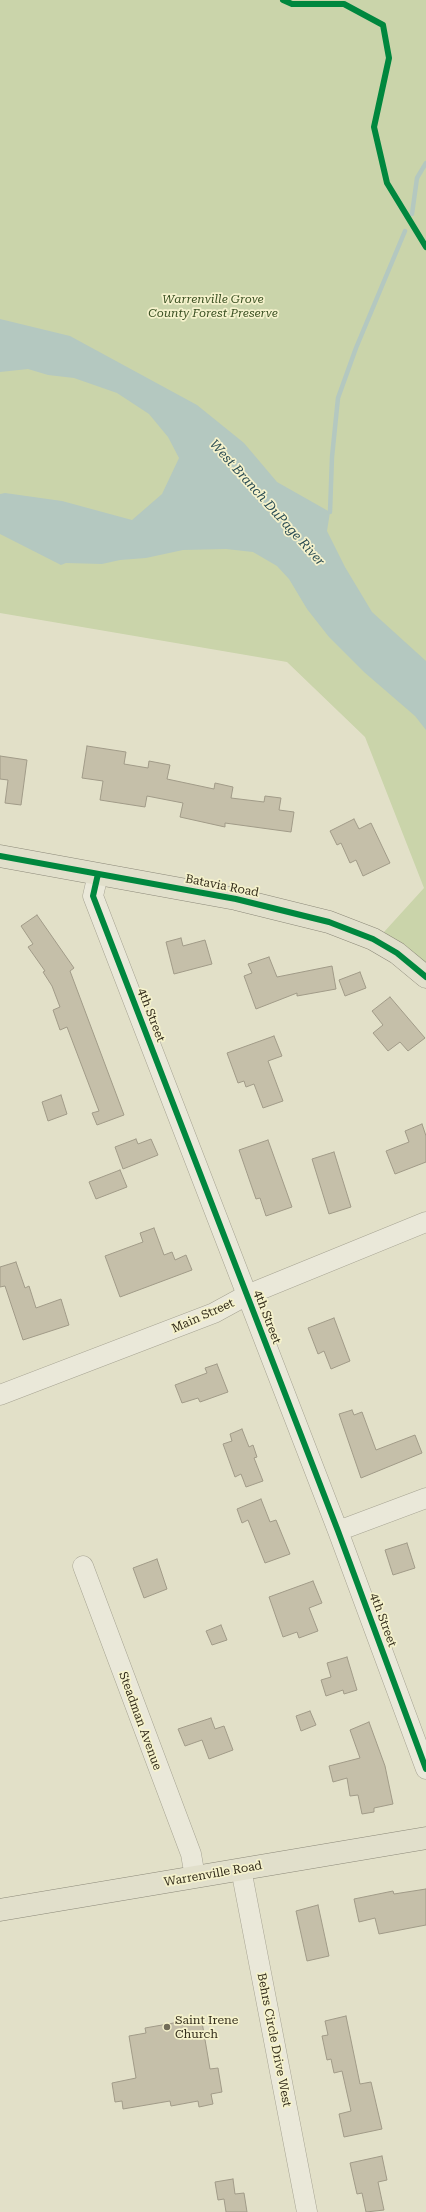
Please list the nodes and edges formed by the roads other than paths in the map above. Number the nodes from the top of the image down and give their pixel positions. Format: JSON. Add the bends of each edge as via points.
{"nodes":[{"id":1,"x":0,"y":856,"type":"edge"},
{"id":2,"x":98,"y":874,"type":"junction"},
{"id":3,"x":426,"y":977,"type":"edge"},
{"id":4,"x":426,"y":1222,"type":"edge"},
{"id":5,"x":247,"y":1295,"type":"junction"},
{"id":6,"x":0,"y":1395,"type":"edge"},
{"id":7,"x":426,"y":1498,"type":"edge"},
{"id":8,"x":338,"y":1531,"type":"junction"},
{"id":9,"x":83,"y":1566,"type":"dead end"},
{"id":10,"x":426,"y":1769,"type":"edge"},
{"id":11,"x":426,"y":1838,"type":"edge"},
{"id":12,"x":240,"y":1869,"type":"junction"},
{"id":13,"x":195,"y":1877,"type":"junction"},
{"id":14,"x":0,"y":1910,"type":"edge"},
{"id":15,"x":307,"y":2212,"type":"edge"}],
"edges":[{"from":1,"to":2,"type":"main road","name":"Batavia Road"},
{"from":2,"to":3,"type":"main road","name":"Batavia Road","via":[[236,900],[329,922],[373,939],[397,953]]},
{"from":2,"to":5,"type":"street","name":"4th Street","via":[[93,896]]},
{"from":4,"to":5,"type":"street","name":"Main Street"},
{"from":5,"to":6,"type":"street","name":"Main Street","via":[[214,1313]]},
{"from":5,"to":8,"type":"street","name":"4th Street"},
{"from":7,"to":8,"type":"street"},
{"from":8,"to":10,"type":"street","name":"4th Street"},
{"from":9,"to":13,"type":"street","name":"Steadman Avenue","via":[[191,1854]]},
{"from":11,"to":12,"type":"main road","name":"Warrenville Road"},
{"from":12,"to":13,"type":"main road","name":"Warrenville Road"},
{"from":12,"to":15,"type":"street","name":"Behrs Circle Drive West"},
{"from":13,"to":14,"type":"main road","name":"Warrenville Road"}]}
